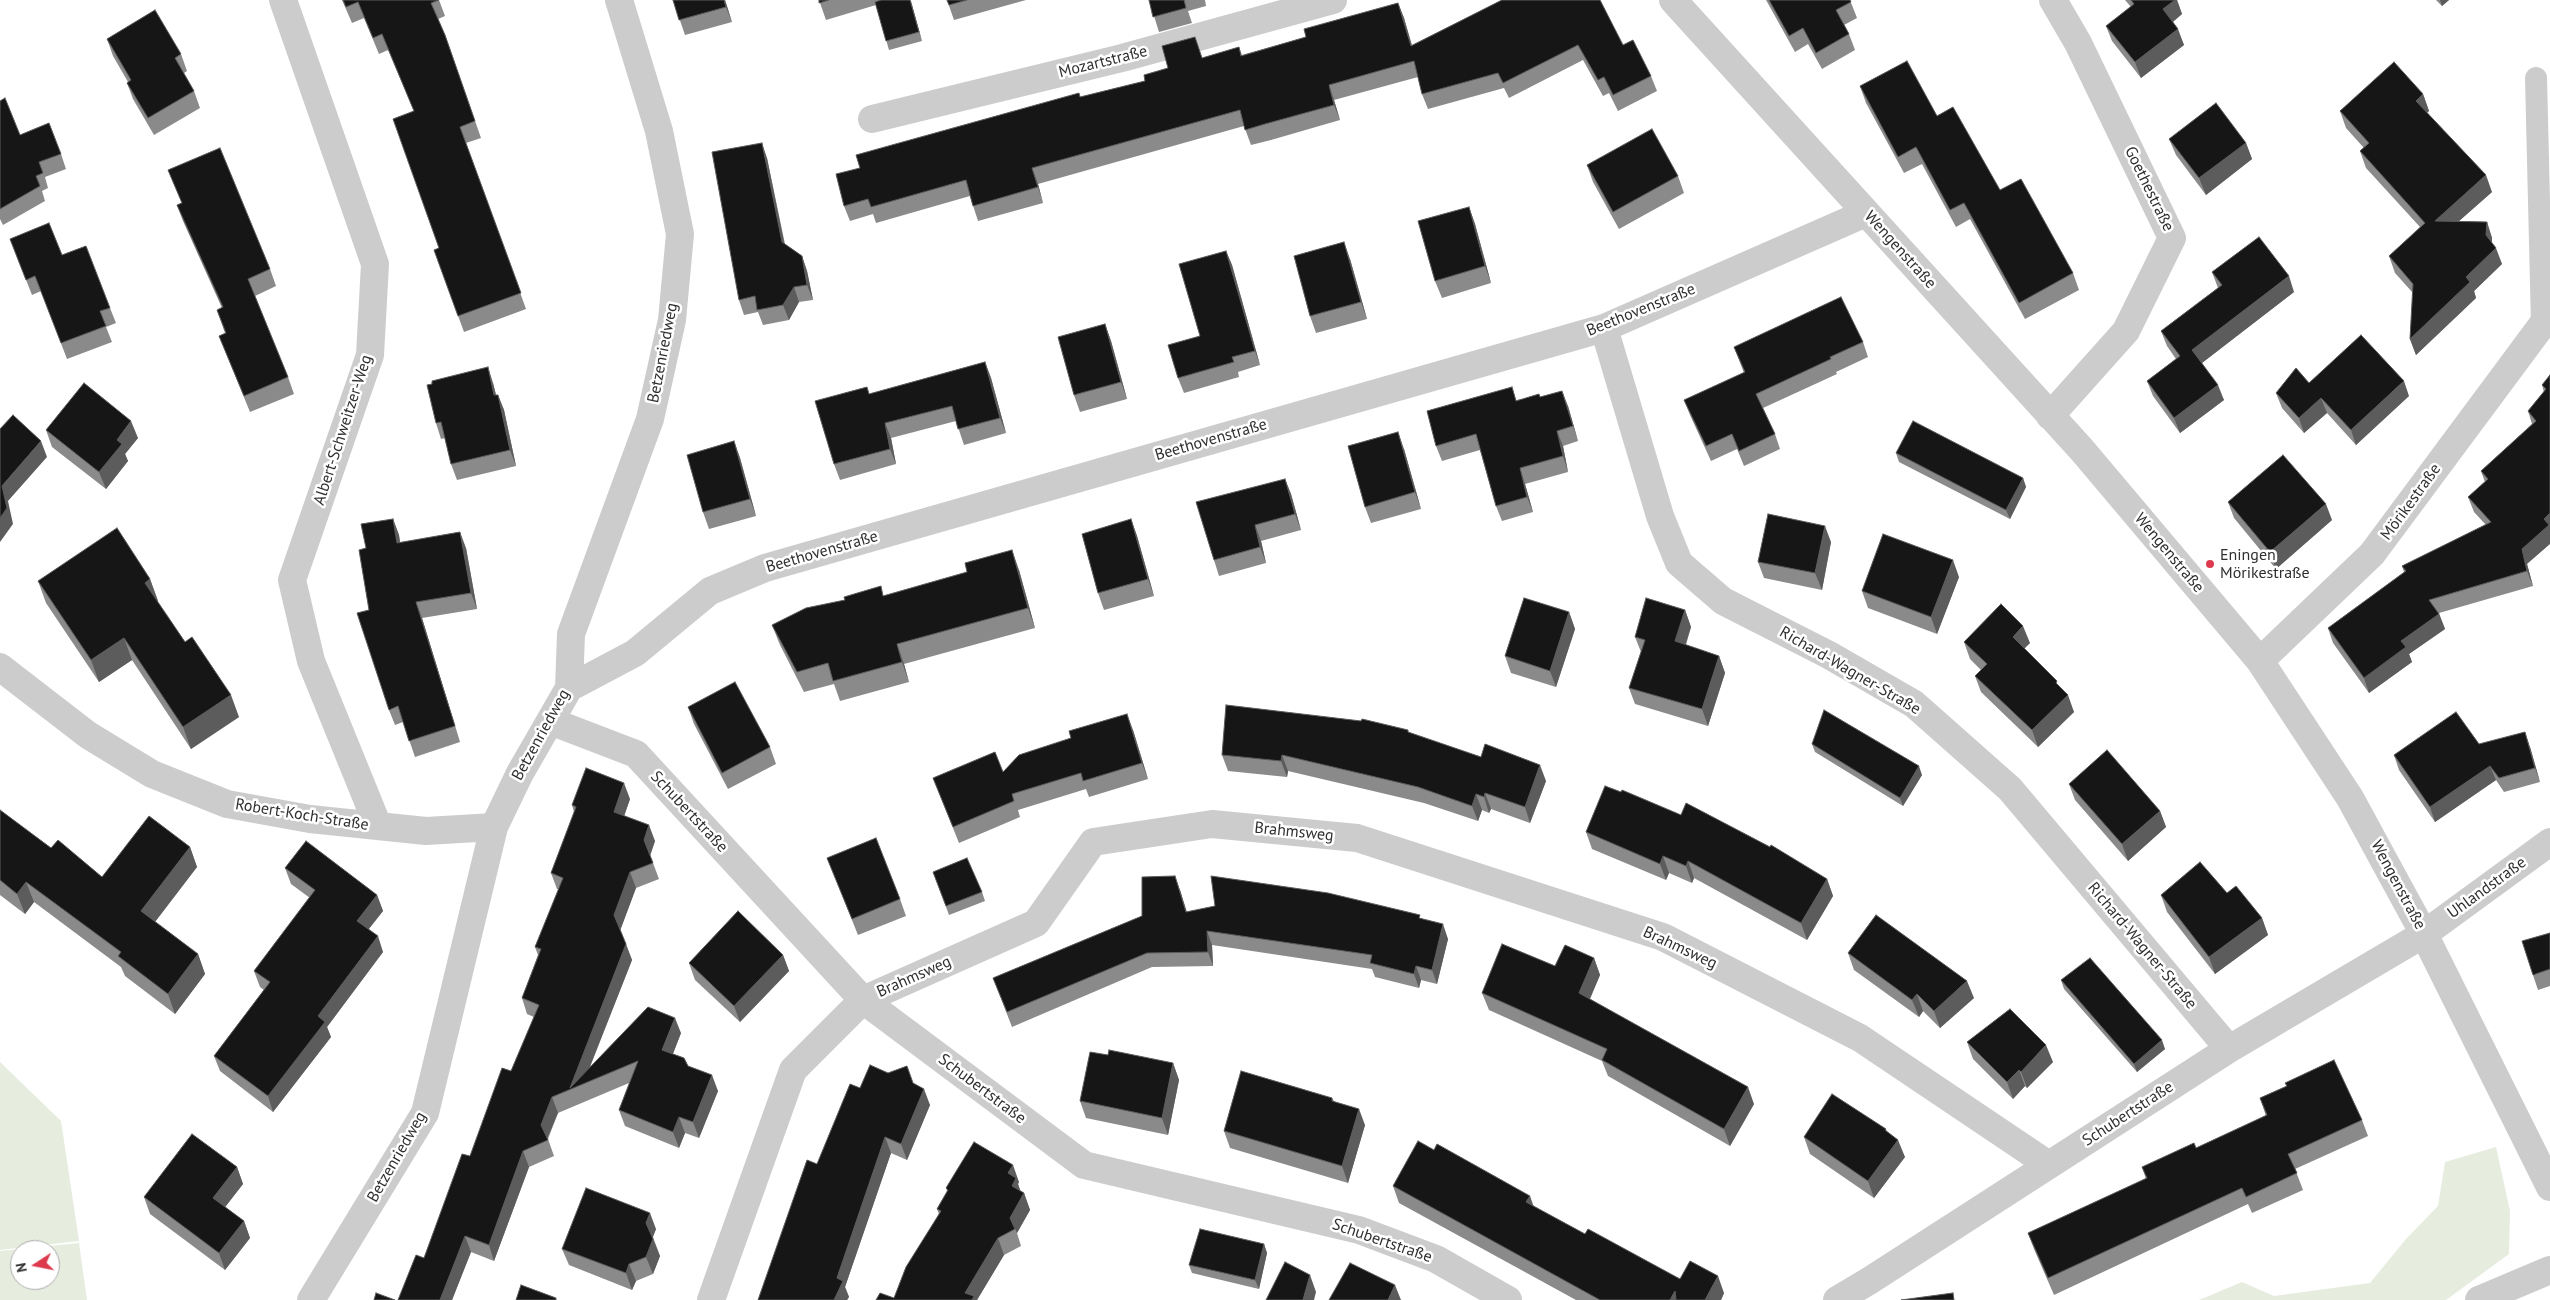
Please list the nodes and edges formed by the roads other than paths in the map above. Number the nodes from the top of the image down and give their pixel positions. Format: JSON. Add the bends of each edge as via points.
{"nodes":[{"id":1,"x":283,"y":0,"type":"edge"},
{"id":2,"x":619,"y":0,"type":"edge"},
{"id":3,"x":1332,"y":0,"type":"edge"},
{"id":4,"x":1673,"y":0,"type":"edge"},
{"id":5,"x":2053,"y":0,"type":"edge"},
{"id":6,"x":2536,"y":78,"type":"dead end"},
{"id":7,"x":872,"y":119,"type":"dead end"},
{"id":8,"x":1866,"y":213,"type":"junction"},
{"id":9,"x":2546,"y":321,"type":"edge"},
{"id":10,"x":1604,"y":328,"type":"junction"},
{"id":11,"x":2050,"y":416,"type":"junction"},
{"id":12,"x":2260,"y":661,"type":"junction"},
{"id":13,"x":0,"y":667,"type":"edge"},
{"id":14,"x":569,"y":688,"type":"junction"},
{"id":15,"x":550,"y":720,"type":"junction"},
{"id":16,"x":378,"y":826,"type":"junction"},
{"id":17,"x":494,"y":827,"type":"junction"},
{"id":18,"x":2550,"y":842,"type":"edge"},
{"id":19,"x":2424,"y":934,"type":"junction"},
{"id":20,"x":862,"y":1000,"type":"junction"},
{"id":21,"x":2229,"y":1048,"type":"junction"},
{"id":22,"x":2049,"y":1165,"type":"junction"},
{"id":23,"x":2550,"y":1186,"type":"edge"},
{"id":24,"x":2550,"y":1270,"type":"edge"},
{"id":25,"x":311,"y":1300,"type":"edge"},
{"id":26,"x":712,"y":1300,"type":"edge"},
{"id":27,"x":1508,"y":1300,"type":"edge"},
{"id":28,"x":1837,"y":1300,"type":"edge"},
{"id":29,"x":2479,"y":1300,"type":"edge"}],
"edges":[{"from":1,"to":16,"type":"street","name":"Albert-Schweitzer-Weg","via":[[375,264],[370,354],[292,580],[311,661]]},
{"from":2,"to":14,"type":"street","name":"Betzenriedweg","via":[[659,131],[680,234],[672,320],[650,418],[571,634]]},
{"from":3,"to":7,"type":"street","name":"Mozartstraße","via":[[1122,58]]},
{"from":4,"to":8,"type":"street","name":"Wengenstraße"},
{"from":5,"to":11,"type":"street","name":"Goethestraße","via":[[2078,43],[2172,238],[2126,331]]},
{"from":6,"to":9,"type":"lane","name":"Mörikestraße"},
{"from":8,"to":10,"type":"street","name":"Beethovenstraße"},
{"from":8,"to":11,"type":"street","name":"Wengenstraße"},
{"from":9,"to":12,"type":"street","name":"Mörikestraße","via":[[2372,554]]},
{"from":10,"to":14,"type":"street","name":"Beethovenstraße","via":[[765,568],[710,591],[635,653]]},
{"from":10,"to":21,"type":"street","name":"Richard-Wagner-Straße","via":[[1660,516],[1680,563],[1723,601],[1829,655],[1914,704],[1936,723],[2010,789]]},
{"from":11,"to":12,"type":"street","name":"Wengenstraße"},
{"from":12,"to":19,"type":"street","name":"Wengenstraße","via":[[2350,798]]},
{"from":13,"to":16,"type":"street","name":"Robert-Koch-Straße","via":[[88,735],[152,774],[228,804],[310,819]]},
{"from":14,"to":15,"type":"street","name":"Betzenriedweg"},
{"from":15,"to":17,"type":"street","name":"Betzenriedweg"},
{"from":15,"to":20,"type":"street","name":"Schubertstraße","via":[[636,754]]},
{"from":16,"to":17,"type":"street","name":"Robert-Koch-Straße","via":[[426,832]]},
{"from":17,"to":25,"type":"street","name":"Betzenriedweg","via":[[425,1113]]},
{"from":18,"to":19,"type":"street","name":"Uhlandstraße"},
{"from":19,"to":21,"type":"street","name":"Schubertstraße"},
{"from":19,"to":23,"type":"street","name":"Wengenstraße"},
{"from":20,"to":22,"type":"street","name":"Brahmsweg","via":[[1036,923],[1093,842],[1212,824],[1357,838],[1663,937],[1860,1038]]},
{"from":20,"to":26,"type":"street","name":"Brahmsweg","via":[[793,1070]]},
{"from":20,"to":27,"type":"street","name":"Schubertstraße","via":[[1084,1165],[1359,1230],[1436,1259]]},
{"from":21,"to":22,"type":"street","name":"Schubertstraße"},
{"from":22,"to":28,"type":"street","name":"Schubertstraße"},
{"from":24,"to":29,"type":"street"}]}
